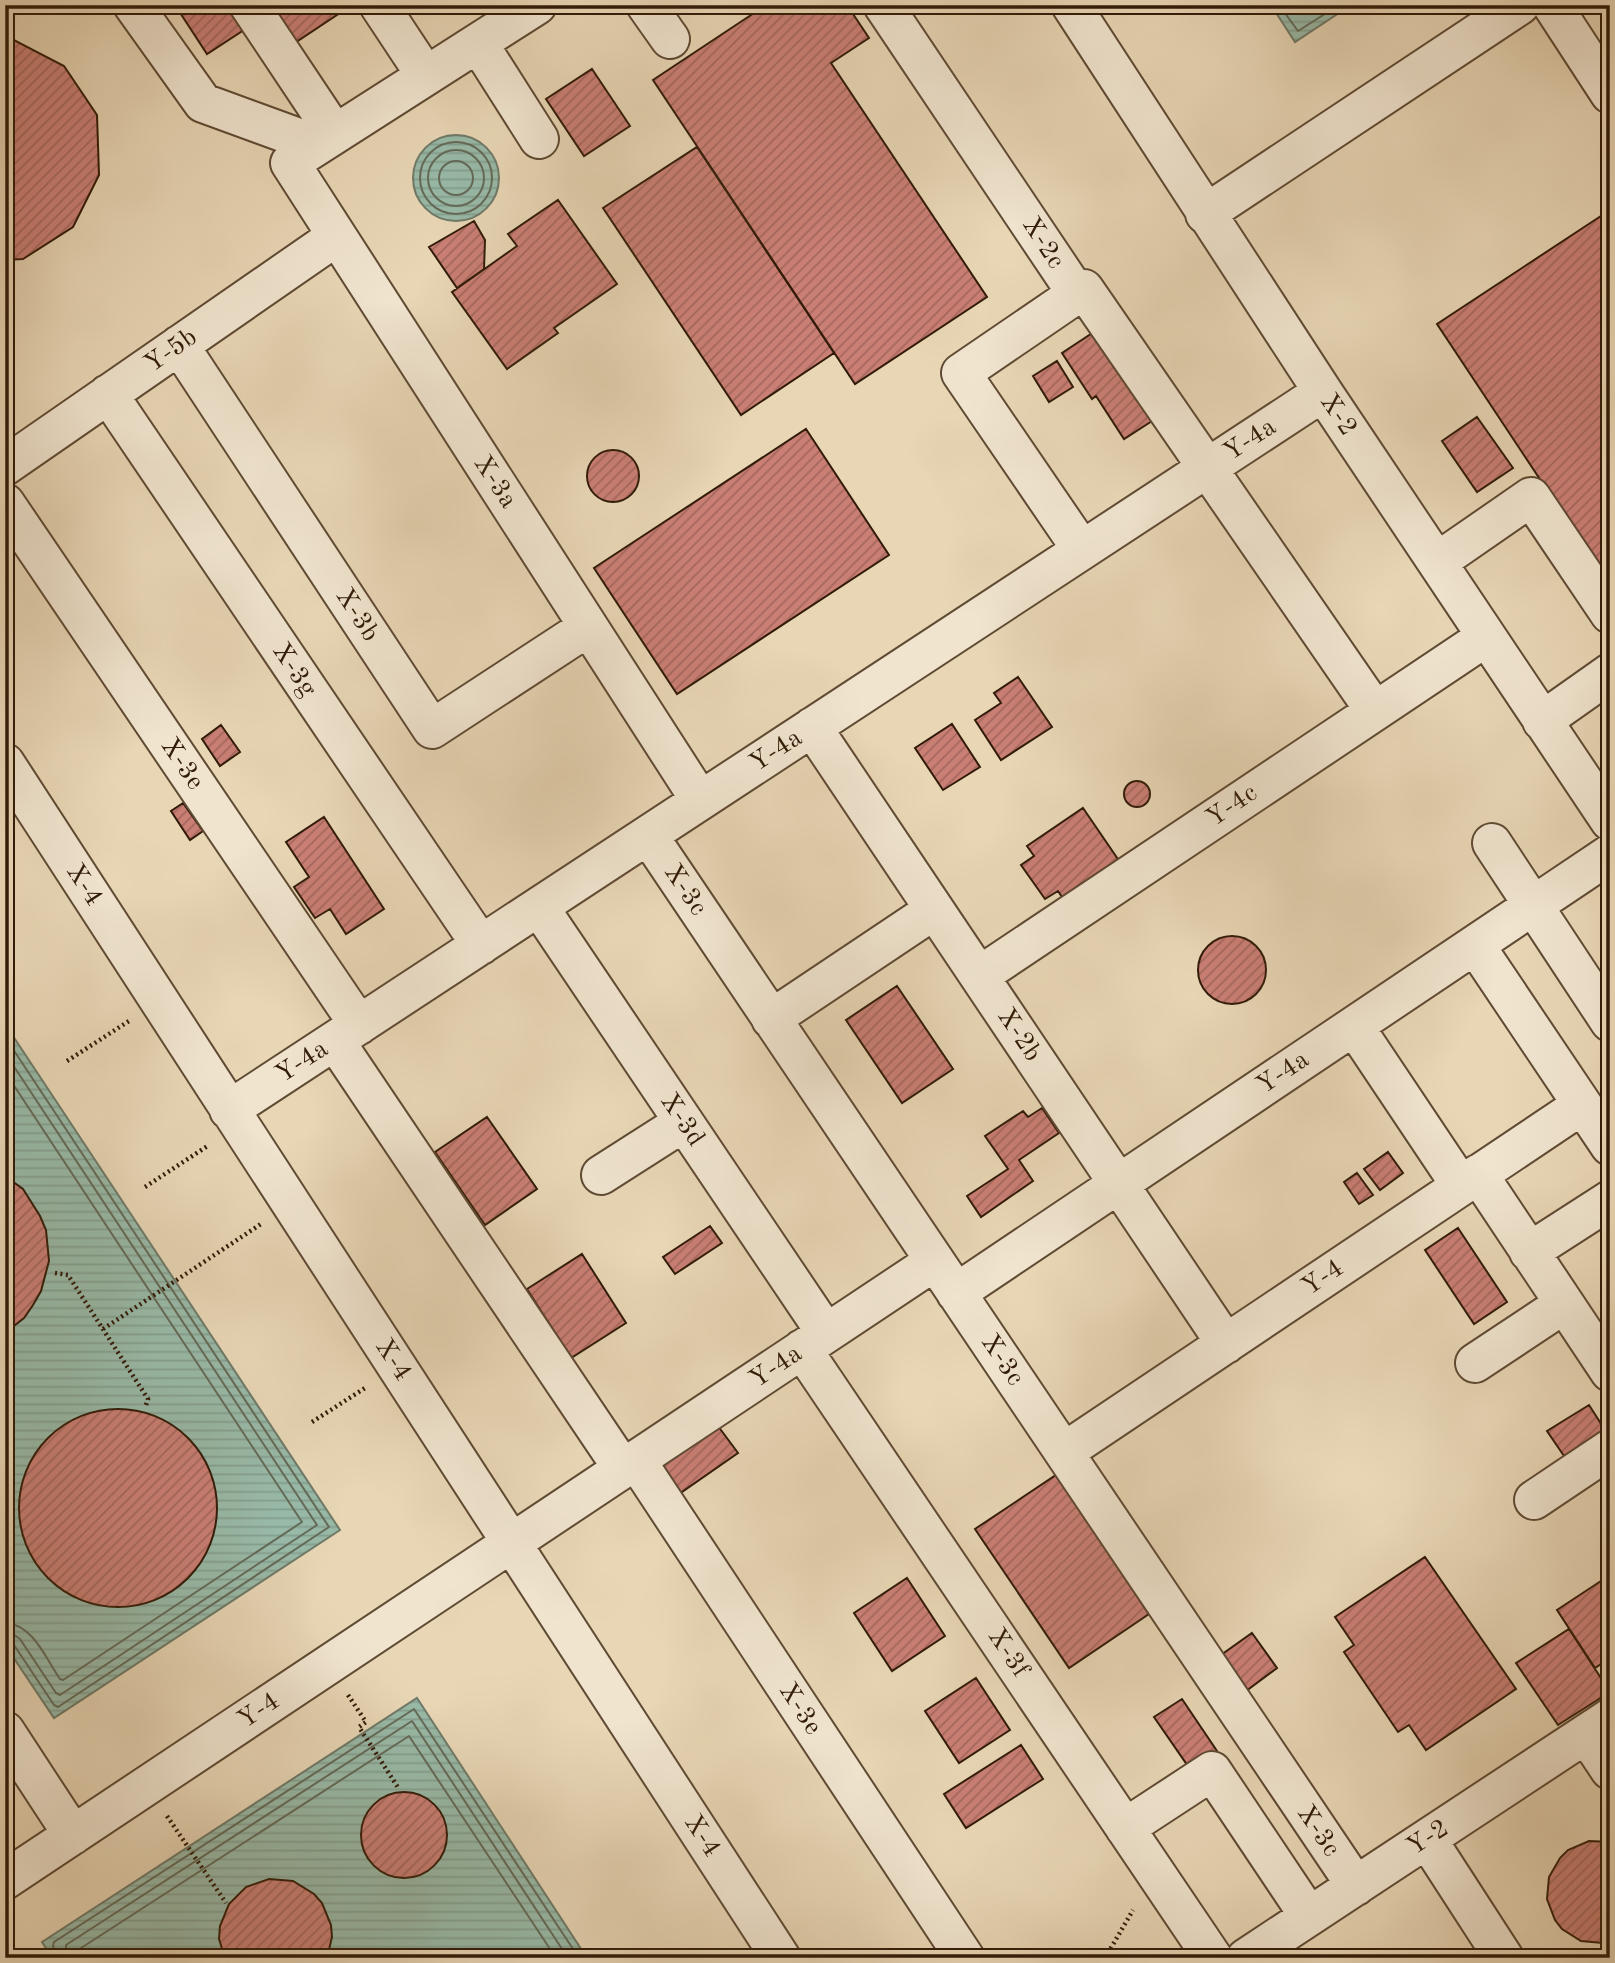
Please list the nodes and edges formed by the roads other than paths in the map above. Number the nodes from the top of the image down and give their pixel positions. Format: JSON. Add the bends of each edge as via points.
{"nodes":[{"id":1,"x":249,"y":5,"type":"edge"},
{"id":2,"x":379,"y":5,"type":"edge"},
{"id":3,"x":537,"y":5,"type":"edge"},
{"id":4,"x":646,"y":5,"type":"edge"},
{"id":5,"x":883,"y":5,"type":"edge"},
{"id":6,"x":1070,"y":5,"type":"edge"},
{"id":7,"x":1520,"y":5,"type":"edge"},
{"id":8,"x":1552,"y":5,"type":"edge"},
{"id":9,"x":125,"y":6,"type":"edge"},
{"id":10,"x":670,"y":39,"type":"dead end"},
{"id":11,"x":478,"y":43,"type":"junction"},
{"id":12,"x":426,"y":76,"type":"junction"},
{"id":13,"x":1610,"y":94,"type":"edge"},
{"id":14,"x":539,"y":139,"type":"dead end"},
{"id":15,"x":314,"y":147,"type":"junction"},
{"id":16,"x":1205,"y":214,"type":"junction"},
{"id":17,"x":337,"y":236,"type":"junction"},
{"id":18,"x":1077,"y":294,"type":"junction"},
{"id":19,"x":179,"y":345,"type":"junction"},
{"id":20,"x":1323,"y":392,"type":"junction"},
{"id":21,"x":108,"y":394,"type":"junction"},
{"id":22,"x":5,"y":466,"type":"edge"},
{"id":23,"x":1207,"y":468,"type":"junction"},
{"id":24,"x":5,"y":503,"type":"edge"},
{"id":25,"x":1082,"y":550,"type":"junction"},
{"id":26,"x":1437,"y":562,"type":"junction"},
{"id":27,"x":1610,"y":614,"type":"edge"},
{"id":28,"x":588,"y":627,"type":"junction"},
{"id":29,"x":1486,"y":637,"type":"junction"},
{"id":30,"x":1610,"y":673,"type":"edge"},
{"id":31,"x":1375,"y":711,"type":"junction"},
{"id":32,"x":1542,"y":720,"type":"junction"},
{"id":33,"x":811,"y":727,"type":"junction"},
{"id":34,"x":5,"y":763,"type":"edge"},
{"id":35,"x":701,"y":800,"type":"junction"},
{"id":36,"x":1610,"y":821,"type":"edge"},
{"id":37,"x":648,"y":835,"type":"junction"},
{"id":38,"x":1492,"y":843,"type":"dead end"},
{"id":39,"x":1610,"y":855,"type":"edge"},
{"id":40,"x":1532,"y":906,"type":"junction"},
{"id":41,"x":539,"y":907,"type":"junction"},
{"id":42,"x":934,"y":910,"type":"junction"},
{"id":43,"x":481,"y":945,"type":"junction"},
{"id":44,"x":1475,"y":945,"type":"junction"},
{"id":45,"x":979,"y":976,"type":"junction"},
{"id":46,"x":772,"y":1019,"type":"junction"},
{"id":47,"x":1610,"y":1022,"type":"edge"},
{"id":48,"x":1354,"y":1026,"type":"junction"},
{"id":49,"x":347,"y":1033,"type":"junction"},
{"id":50,"x":1583,"y":1105,"type":"junction"},
{"id":51,"x":234,"y":1117,"type":"junction"},
{"id":52,"x":684,"y":1122,"type":"junction"},
{"id":53,"x":1610,"y":1146,"type":"edge"},
{"id":54,"x":601,"y":1175,"type":"dead end"},
{"id":55,"x":1469,"y":1180,"type":"junction"},
{"id":56,"x":1119,"y":1184,"type":"junction"},
{"id":57,"x":1610,"y":1200,"type":"edge"},
{"id":58,"x":1530,"y":1252,"type":"junction"},
{"id":59,"x":934,"y":1261,"type":"junction"},
{"id":60,"x":956,"y":1293,"type":"junction"},
{"id":61,"x":1564,"y":1304,"type":"junction"},
{"id":62,"x":814,"y":1341,"type":"junction"},
{"id":63,"x":1226,"y":1343,"type":"junction"},
{"id":64,"x":1475,"y":1363,"type":"dead end"},
{"id":65,"x":1610,"y":1372,"type":"edge"},
{"id":66,"x":1610,"y":1449,"type":"edge"},
{"id":67,"x":1064,"y":1452,"type":"junction"},
{"id":68,"x":630,"y":1465,"type":"junction"},
{"id":69,"x":1534,"y":1500,"type":"dead end"},
{"id":70,"x":513,"y":1543,"type":"junction"},
{"id":71,"x":1598,"y":1726,"type":"edge"},
{"id":72,"x":5,"y":1731,"type":"edge"},
{"id":73,"x":1610,"y":1770,"type":"edge"},
{"id":74,"x":1125,"y":1828,"type":"junction"},
{"id":75,"x":73,"y":1835,"type":"junction"},
{"id":76,"x":1427,"y":1839,"type":"junction"},
{"id":77,"x":5,"y":1880,"type":"edge"},
{"id":78,"x":1356,"y":1886,"type":"junction"},
{"id":79,"x":1310,"y":1916,"type":"junction"},
{"id":80,"x":780,"y":1958,"type":"edge"},
{"id":81,"x":965,"y":1958,"type":"edge"},
{"id":82,"x":1213,"y":1958,"type":"edge"},
{"id":83,"x":1246,"y":1958,"type":"edge"},
{"id":84,"x":1504,"y":1958,"type":"edge"}],
"edges":[{"from":1,"to":15,"type":"street","name":"X-3a"},
{"from":2,"to":12,"type":"street"},
{"from":3,"to":11,"type":"street"},
{"from":4,"to":10,"type":"street"},
{"from":5,"to":18,"type":"street","name":"X-2c"},
{"from":6,"to":16,"type":"street","name":"X-2"},
{"from":7,"to":16,"type":"street"},
{"from":8,"to":13,"type":"street"},
{"from":9,"to":15,"type":"street","via":[[203,103]]},
{"from":11,"to":12,"type":"street"},
{"from":11,"to":14,"type":"street"},
{"from":12,"to":15,"type":"street"},
{"from":15,"to":17,"type":"street","name":"X-3a"},
{"from":16,"to":20,"type":"street","name":"X-2"},
{"from":17,"to":19,"type":"street","name":"Y-5b"},
{"from":17,"to":28,"type":"street","name":"X-3a"},
{"from":18,"to":23,"type":"street","name":"X-2c","via":[[1084,289]]},
{"from":18,"to":25,"type":"street","via":[[961,373]]},
{"from":19,"to":21,"type":"street","name":"Y-5b"},
{"from":19,"to":28,"type":"street","name":"X-3b","via":[[432,729]]},
{"from":20,"to":23,"type":"street","name":"Y-4a"},
{"from":20,"to":26,"type":"street","name":"X-2"},
{"from":21,"to":22,"type":"street","name":"Y-5b"},
{"from":21,"to":43,"type":"street","name":"X-3g"},
{"from":23,"to":25,"type":"street","name":"Y-4a"},
{"from":23,"to":31,"type":"street"},
{"from":24,"to":49,"type":"street","name":"X-3e"},
{"from":25,"to":33,"type":"street","name":"Y-4a"},
{"from":26,"to":27,"type":"street","via":[[1531,496]]},
{"from":26,"to":29,"type":"street","name":"X-2"},
{"from":28,"to":35,"type":"street","name":"X-3a"},
{"from":29,"to":31,"type":"street","name":"Y-4c"},
{"from":29,"to":32,"type":"street","name":"X-2"},
{"from":30,"to":32,"type":"street"},
{"from":31,"to":45,"type":"street","name":"Y-4c"},
{"from":32,"to":36,"type":"street","name":"X-2"},
{"from":33,"to":35,"type":"street","name":"Y-4a"},
{"from":33,"to":42,"type":"street","name":"X-2b"},
{"from":34,"to":51,"type":"street","name":"X-4"},
{"from":35,"to":37,"type":"street","name":"Y-4a"},
{"from":37,"to":41,"type":"street","name":"Y-4a"},
{"from":37,"to":46,"type":"street","name":"X-3c"},
{"from":38,"to":40,"type":"street"},
{"from":39,"to":40,"type":"street","name":"Y-4a"},
{"from":40,"to":44,"type":"street","name":"Y-4a"},
{"from":40,"to":47,"type":"street"},
{"from":41,"to":43,"type":"street","name":"Y-4a"},
{"from":41,"to":52,"type":"street","name":"X-3d"},
{"from":42,"to":45,"type":"street","name":"X-2b"},
{"from":42,"to":46,"type":"street"},
{"from":43,"to":49,"type":"street","name":"Y-4a"},
{"from":44,"to":48,"type":"street","name":"Y-4a"},
{"from":44,"to":50,"type":"street"},
{"from":45,"to":56,"type":"street","name":"X-2b"},
{"from":46,"to":59,"type":"street","name":"X-3c"},
{"from":48,"to":55,"type":"street"},
{"from":48,"to":56,"type":"street","name":"Y-4a"},
{"from":49,"to":51,"type":"street","name":"Y-4a"},
{"from":49,"to":68,"type":"street","name":"X-3e"},
{"from":50,"to":53,"type":"street"},
{"from":50,"to":55,"type":"street","name":"Y-4"},
{"from":51,"to":70,"type":"street","name":"X-4"},
{"from":52,"to":54,"type":"street"},
{"from":52,"to":62,"type":"street","name":"X-3d"},
{"from":55,"to":58,"type":"street"},
{"from":55,"to":63,"type":"street","name":"Y-4"},
{"from":56,"to":60,"type":"street","name":"Y-4a"},
{"from":56,"to":63,"type":"street","name":"X-2b"},
{"from":57,"to":58,"type":"street"},
{"from":58,"to":61,"type":"street"},
{"from":59,"to":60,"type":"street","name":"X-3c"},
{"from":59,"to":62,"type":"street","name":"Y-4a"},
{"from":60,"to":67,"type":"street","name":"X-3c"},
{"from":61,"to":64,"type":"street"},
{"from":61,"to":65,"type":"street"},
{"from":62,"to":68,"type":"street","name":"Y-4a"},
{"from":62,"to":74,"type":"street","name":"X-3f"},
{"from":63,"to":67,"type":"street","name":"Y-4"},
{"from":66,"to":69,"type":"street"},
{"from":67,"to":78,"type":"street","name":"X-3c"},
{"from":68,"to":70,"type":"street","name":"Y-4a"},
{"from":68,"to":81,"type":"street","name":"X-3e"},
{"from":70,"to":75,"type":"street","name":"Y-4"},
{"from":70,"to":80,"type":"street","name":"X-4"},
{"from":71,"to":73,"type":"street"},
{"from":71,"to":76,"type":"street","name":"Y-2"},
{"from":72,"to":75,"type":"street"},
{"from":74,"to":79,"type":"street","via":[[1212,1771]]},
{"from":74,"to":82,"type":"street","name":"X-3f"},
{"from":75,"to":77,"type":"street","name":"Y-4"},
{"from":76,"to":78,"type":"street","name":"Y-2"},
{"from":76,"to":84,"type":"street"},
{"from":78,"to":79,"type":"street","name":"Y-2"},
{"from":79,"to":83,"type":"street","name":"Y-2"}]}
